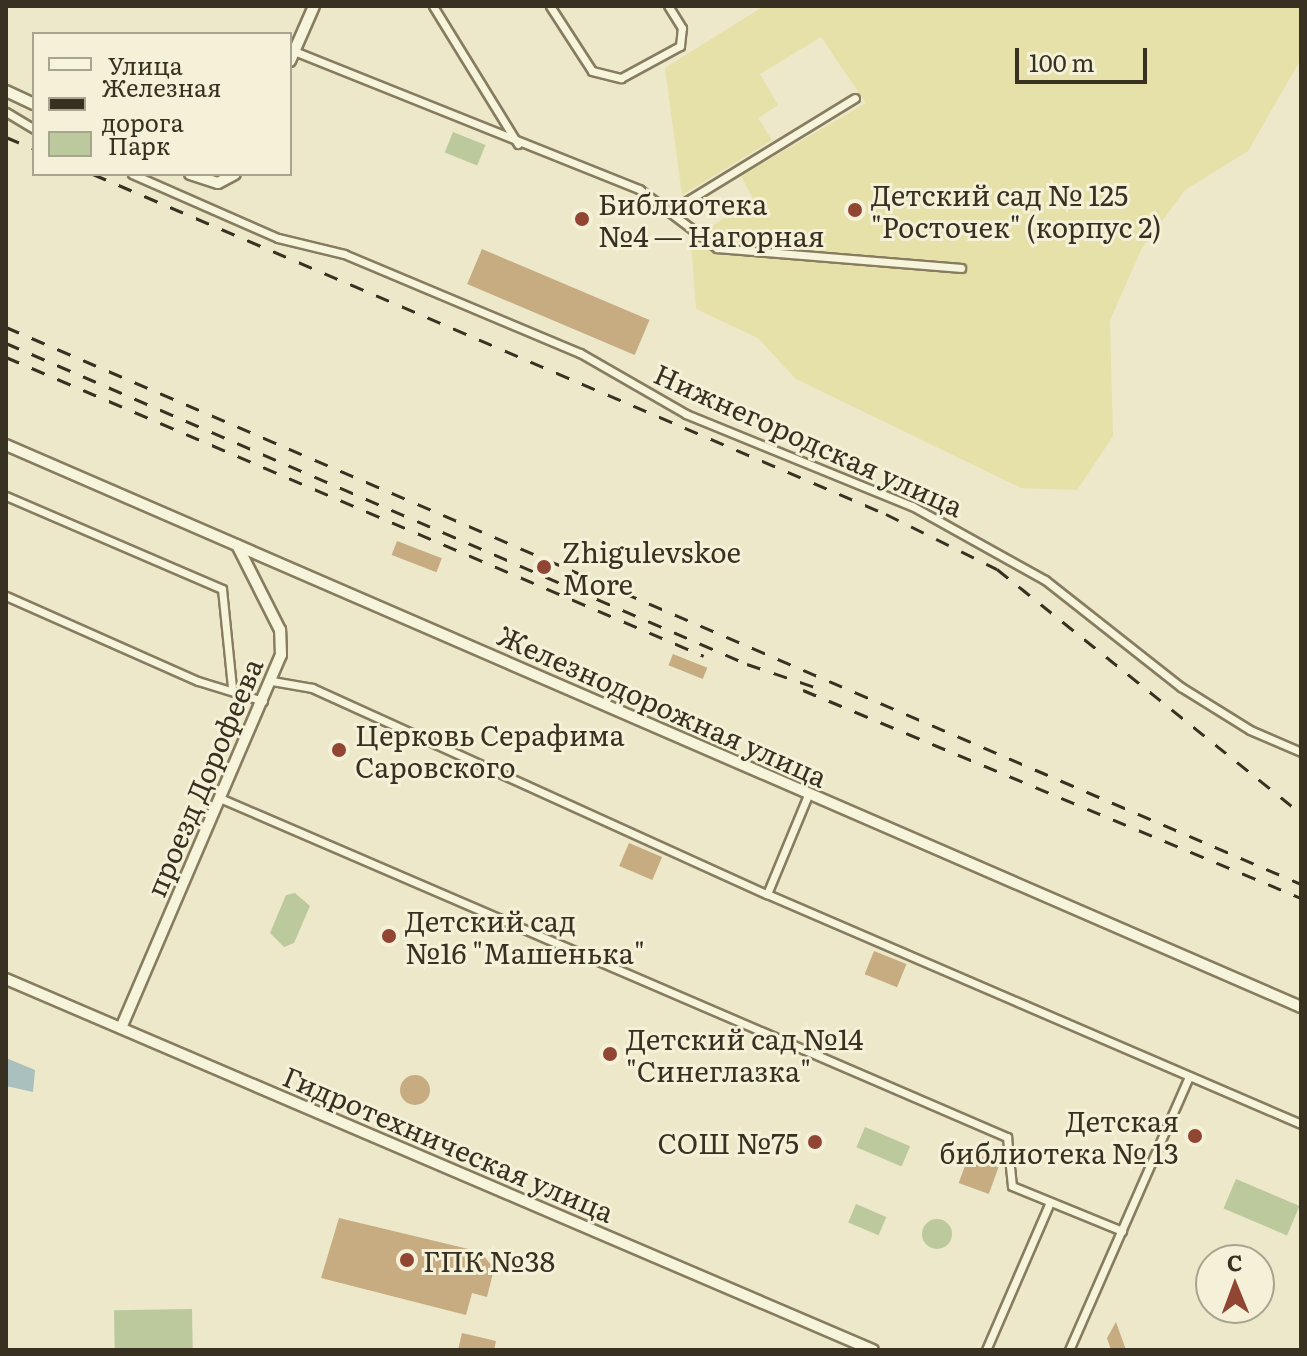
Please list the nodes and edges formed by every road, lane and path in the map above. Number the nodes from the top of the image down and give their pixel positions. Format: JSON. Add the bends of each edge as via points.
{"nodes":[{"id":1,"x":314,"y":6,"type":"edge"},
{"id":2,"x":433,"y":6,"type":"edge"},
{"id":3,"x":550,"y":6,"type":"edge"},
{"id":4,"x":668,"y":6,"type":"edge"},
{"id":5,"x":292,"y":56,"type":"edge"},
{"id":6,"x":6,"y":91,"type":"edge"},
{"id":7,"x":855,"y":98,"type":"dead end"},
{"id":8,"x":32,"y":103,"type":"edge"},
{"id":9,"x":6,"y":112,"type":"edge"},
{"id":10,"x":32,"y":128,"type":"edge"},
{"id":11,"x":518,"y":144,"type":"junction"},
{"id":12,"x":137,"y":176,"type":"edge"},
{"id":13,"x":196,"y":176,"type":"edge"},
{"id":14,"x":231,"y":176,"type":"edge"},
{"id":15,"x":669,"y":212,"type":"junction"},
{"id":16,"x":961,"y":268,"type":"dead end"},
{"id":17,"x":6,"y":445,"type":"edge"},
{"id":18,"x":6,"y":496,"type":"edge"},
{"id":19,"x":237,"y":545,"type":"junction"},
{"id":20,"x":6,"y":596,"type":"edge"},
{"id":21,"x":272,"y":681,"type":"junction"},
{"id":22,"x":232,"y":687,"type":"junction"},
{"id":23,"x":263,"y":701,"type":"junction"},
{"id":24,"x":1301,"y":752,"type":"edge"},
{"id":25,"x":808,"y":795,"type":"junction"},
{"id":26,"x":222,"y":799,"type":"junction"},
{"id":27,"x":767,"y":894,"type":"junction"},
{"id":28,"x":6,"y":979,"type":"edge"},
{"id":29,"x":1301,"y":1007,"type":"edge"},
{"id":30,"x":121,"y":1028,"type":"junction"},
{"id":31,"x":1189,"y":1076,"type":"junction"},
{"id":32,"x":1301,"y":1124,"type":"edge"},
{"id":33,"x":1050,"y":1202,"type":"junction"},
{"id":34,"x":1122,"y":1231,"type":"junction"},
{"id":35,"x":873,"y":1350,"type":"edge"},
{"id":36,"x":986,"y":1350,"type":"edge"},
{"id":37,"x":1069,"y":1350,"type":"edge"}],
"edges":[{"from":1,"to":5,"type":"main road"},
{"from":2,"to":11,"type":"street"},
{"from":3,"to":4,"type":"street","via":[[592,71],[621,78],[680,46],[682,28]]},
{"from":5,"to":11,"type":"street"},
{"from":6,"to":8,"type":"main road"},
{"from":7,"to":15,"type":"street"},
{"from":9,"to":10,"type":"street"},
{"from":11,"to":15,"type":"street","via":[[639,189]]},
{"from":12,"to":24,"type":"street","name":"Нижнегородская улица","via":[[278,238],[344,254],[580,353],[686,414],[912,506],[1045,580],[1181,687],[1250,730]]},
{"from":13,"to":14,"type":"main road","via":[[218,183]]},
{"from":15,"to":16,"type":"street","via":[[717,248],[735,252]]},
{"from":17,"to":19,"type":"main road","name":"Железнодорожная улица"},
{"from":18,"to":22,"type":"street","via":[[222,589]]},
{"from":19,"to":21,"type":"main road","name":"проезд Дорофеева","via":[[280,630],[281,655]]},
{"from":19,"to":25,"type":"main road","name":"Железнодорожная улица"},
{"from":20,"to":22,"type":"street","via":[[198,681]]},
{"from":21,"to":23,"type":"main road","name":"проезд Дорофеева"},
{"from":21,"to":27,"type":"street","via":[[312,688]]},
{"from":22,"to":23,"type":"street"},
{"from":23,"to":26,"type":"main road","name":"проезд Дорофеева"},
{"from":25,"to":27,"type":"street"},
{"from":25,"to":29,"type":"main road","name":"Железнодорожная улица"},
{"from":26,"to":30,"type":"main road","name":"проезд Дорофеева"},
{"from":26,"to":33,"type":"street","via":[[1007,1137],[1012,1186]]},
{"from":27,"to":31,"type":"street"},
{"from":28,"to":30,"type":"main road","name":"Гидротехническая улица"},
{"from":30,"to":35,"type":"main road","name":"Гидротехническая улица"},
{"from":31,"to":32,"type":"street"},
{"from":31,"to":34,"type":"street"},
{"from":33,"to":34,"type":"street"},
{"from":33,"to":36,"type":"street"},
{"from":34,"to":37,"type":"street"}]}
